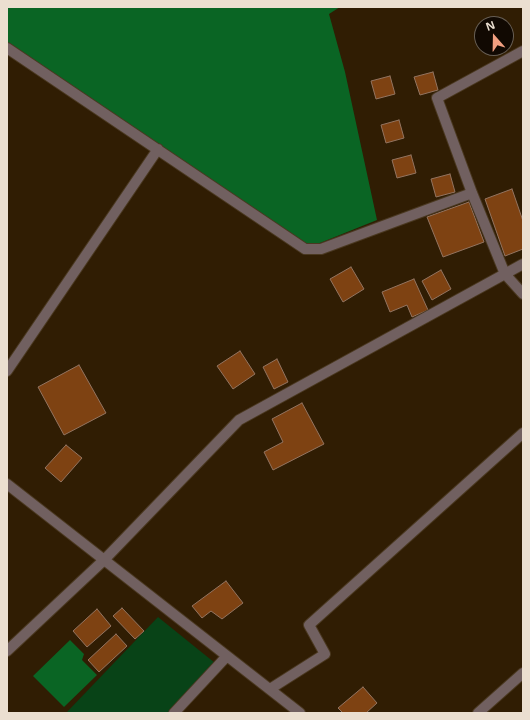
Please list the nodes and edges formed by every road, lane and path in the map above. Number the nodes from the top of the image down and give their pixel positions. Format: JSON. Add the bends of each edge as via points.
{"nodes":[{"id":1,"x":7,"y":48,"type":"edge"},
{"id":2,"x":523,"y":51,"type":"edge"},
{"id":3,"x":158,"y":149,"type":"junction"},
{"id":4,"x":472,"y":193,"type":"junction"},
{"id":5,"x":523,"y":264,"type":"edge"},
{"id":6,"x":505,"y":274,"type":"junction"},
{"id":7,"x":523,"y":294,"type":"edge"},
{"id":8,"x":7,"y":372,"type":"edge"},
{"id":9,"x":523,"y":433,"type":"edge"},
{"id":10,"x":7,"y":484,"type":"edge"},
{"id":11,"x":104,"y":560,"type":"junction"},
{"id":12,"x":7,"y":651,"type":"edge"},
{"id":13,"x":227,"y":656,"type":"junction"},
{"id":14,"x":523,"y":673,"type":"edge"},
{"id":15,"x":270,"y":689,"type":"junction"},
{"id":16,"x":174,"y":713,"type":"edge"},
{"id":17,"x":300,"y":713,"type":"edge"},
{"id":18,"x":478,"y":713,"type":"edge"}],
"edges":[{"from":1,"to":3,"type":"street"},
{"from":2,"to":4,"type":"street","via":[[437,98]]},
{"from":3,"to":4,"type":"street","via":[[305,249],[321,248]]},
{"from":3,"to":8,"type":"street"},
{"from":4,"to":6,"type":"street"},
{"from":5,"to":6,"type":"street"},
{"from":6,"to":7,"type":"street"},
{"from":6,"to":11,"type":"street","via":[[239,420]]},
{"from":9,"to":15,"type":"street","via":[[309,625],[325,654]]},
{"from":10,"to":11,"type":"street"},
{"from":11,"to":12,"type":"street"},
{"from":11,"to":13,"type":"street"},
{"from":13,"to":15,"type":"street"},
{"from":13,"to":16,"type":"street"},
{"from":14,"to":18,"type":"street"},
{"from":15,"to":17,"type":"street"}]}
